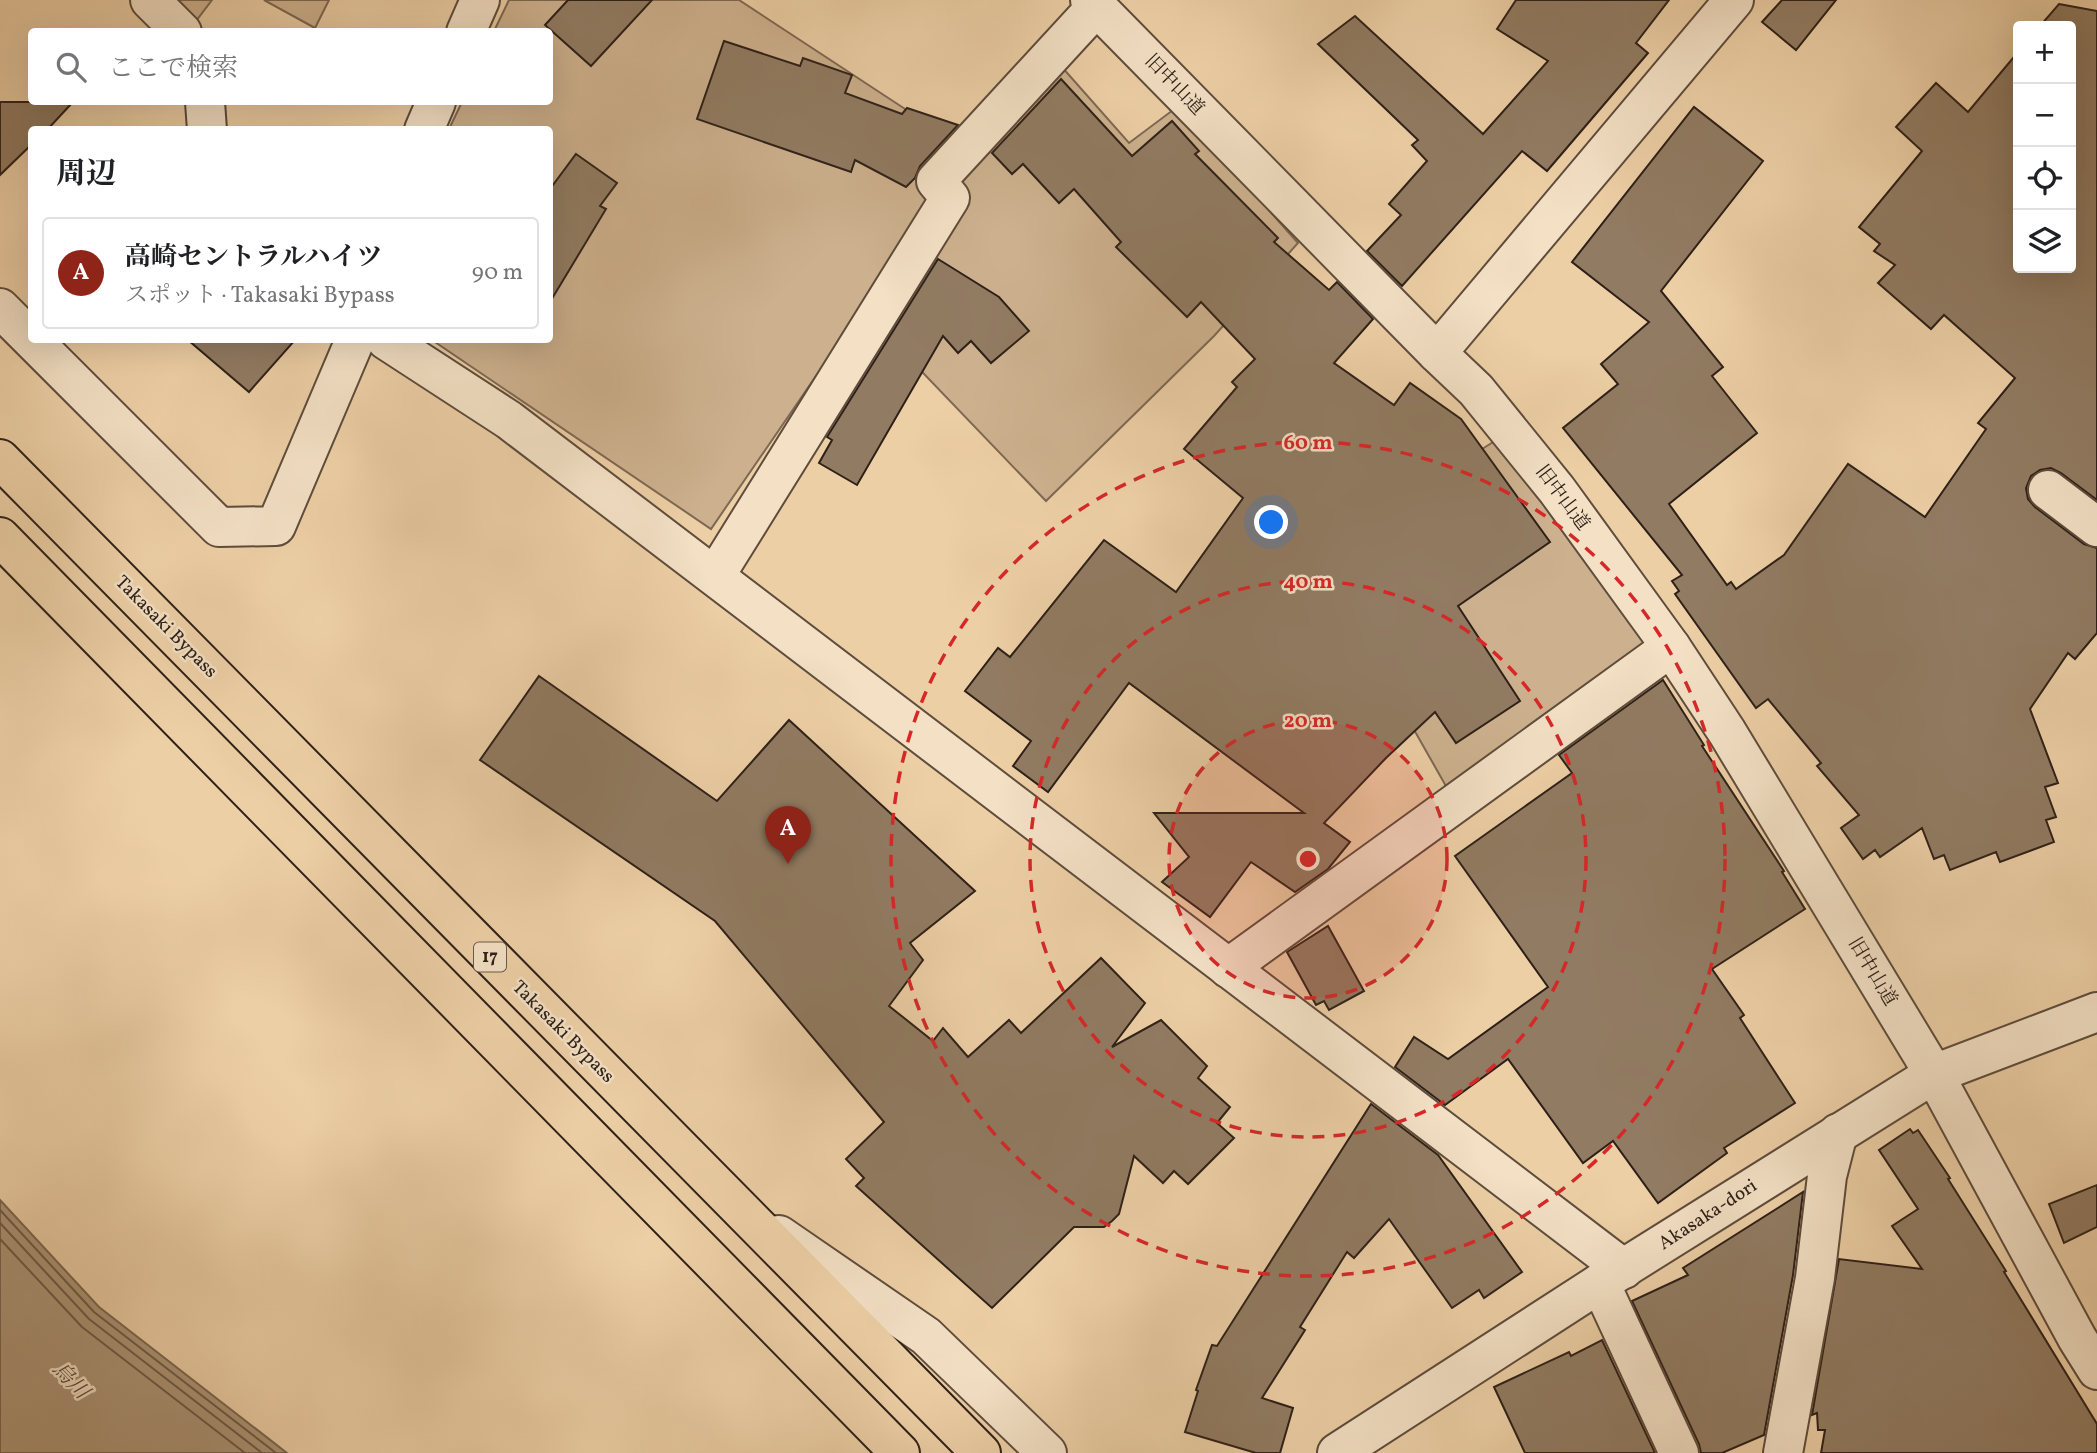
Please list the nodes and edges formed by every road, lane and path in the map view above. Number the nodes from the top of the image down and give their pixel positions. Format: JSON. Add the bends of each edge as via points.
{"nodes":[{"id":1,"x":150,"y":0,"type":"edge"},
{"id":2,"x":480,"y":0,"type":"edge"},
{"id":3,"x":1734,"y":0,"type":"edge"},
{"id":4,"x":1101,"y":5,"type":"edge"},
{"id":5,"x":178,"y":28,"type":"edge"},
{"id":6,"x":468,"y":28,"type":"edge"},
{"id":7,"x":205,"y":105,"type":"edge"},
{"id":8,"x":435,"y":105,"type":"edge"},
{"id":9,"x":207,"y":126,"type":"edge"},
{"id":10,"x":426,"y":126,"type":"edge"},
{"id":11,"x":0,"y":308,"type":"edge"},
{"id":12,"x":28,"y":336,"type":"edge"},
{"id":13,"x":35,"y":343,"type":"edge"},
{"id":14,"x":354,"y":343,"type":"edge"},
{"id":15,"x":391,"y":343,"type":"edge"},
{"id":16,"x":1437,"y":353,"type":"junction"},
{"id":17,"x":0,"y":459,"type":"edge"},
{"id":18,"x":2048,"y":490,"type":"dead end"},
{"id":19,"x":2097,"y":527,"type":"edge"},
{"id":20,"x":0,"y":537,"type":"edge"},
{"id":21,"x":715,"y":576,"type":"junction"},
{"id":22,"x":1671,"y":647,"type":"junction"},
{"id":23,"x":1228,"y":968,"type":"junction"},
{"id":24,"x":2097,"y":1012,"type":"edge"},
{"id":25,"x":1934,"y":1074,"type":"junction"},
{"id":26,"x":1838,"y":1133,"type":"junction"},
{"id":27,"x":731,"y":1202,"type":"junction"},
{"id":28,"x":1612,"y":1276,"type":"junction"},
{"id":29,"x":2097,"y":1370,"type":"edge"},
{"id":30,"x":900,"y":1453,"type":"edge"},
{"id":31,"x":981,"y":1453,"type":"edge"},
{"id":32,"x":1046,"y":1453,"type":"edge"},
{"id":33,"x":1337,"y":1453,"type":"edge"},
{"id":34,"x":1679,"y":1453,"type":"edge"},
{"id":35,"x":1783,"y":1453,"type":"edge"}],
"edges":[{"from":1,"to":5,"type":"street"},
{"from":2,"to":6,"type":"street"},
{"from":3,"to":16,"type":"street"},
{"from":4,"to":16,"type":"street","name":"旧中山道"},
{"from":4,"to":21,"type":"street","via":[[936,181],[950,198]]},
{"from":7,"to":9,"type":"street"},
{"from":8,"to":10,"type":"street"},
{"from":11,"to":12,"type":"street"},
{"from":13,"to":14,"type":"street","via":[[219,527],[276,526]]},
{"from":15,"to":21,"type":"street","via":[[509,420]]},
{"from":16,"to":22,"type":"street","name":"旧中山道","via":[[1476,390],[1557,490]]},
{"from":17,"to":27,"type":"highway","name":"Takasaki Bypass","number":"17"},
{"from":18,"to":19,"type":"street"},
{"from":20,"to":30,"type":"highway"},
{"from":21,"to":23,"type":"street"},
{"from":22,"to":23,"type":"street"},
{"from":22,"to":25,"type":"street","name":"旧中山道"},
{"from":23,"to":28,"type":"street"},
{"from":24,"to":25,"type":"street","name":"Akasaka-dori"},
{"from":25,"to":26,"type":"street","name":"Akasaka-dori"},
{"from":25,"to":29,"type":"street","name":"旧中山道"},
{"from":26,"to":28,"type":"street","name":"Akasaka-dori"},
{"from":26,"to":35,"type":"street","via":[[1827,1176],[1815,1278]]},
{"from":27,"to":31,"type":"highway","name":"Takasaki Bypass","number":"17"},
{"from":27,"to":32,"type":"street","via":[[926,1336]]},
{"from":28,"to":33,"type":"street","name":"Akasaka-dori"},
{"from":28,"to":34,"type":"street"}]}
